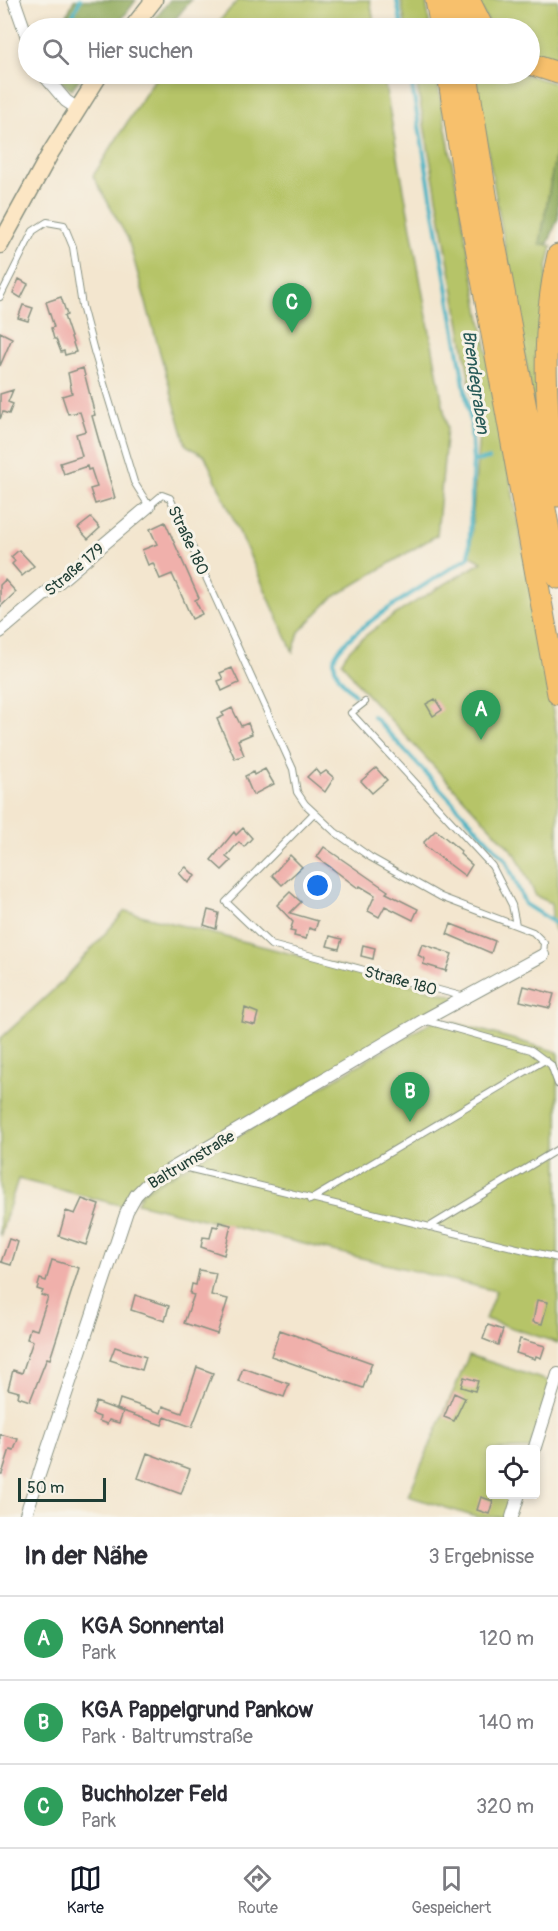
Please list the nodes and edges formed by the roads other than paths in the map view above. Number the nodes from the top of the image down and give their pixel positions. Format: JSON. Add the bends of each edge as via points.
{"nodes":[{"id":1,"x":14,"y":0,"type":"edge"},
{"id":2,"x":154,"y":0,"type":"edge"},
{"id":3,"x":436,"y":0,"type":"edge"},
{"id":4,"x":457,"y":0,"type":"edge"},
{"id":5,"x":469,"y":0,"type":"edge"},
{"id":6,"x":20,"y":18,"type":"edge"},
{"id":7,"x":140,"y":18,"type":"edge"},
{"id":8,"x":439,"y":18,"type":"edge"},
{"id":9,"x":460,"y":18,"type":"edge"},
{"id":10,"x":478,"y":18,"type":"edge"},
{"id":11,"x":540,"y":67,"type":"edge"},
{"id":12,"x":558,"y":73,"type":"edge"},
{"id":13,"x":51,"y":84,"type":"edge"},
{"id":14,"x":94,"y":84,"type":"edge"},
{"id":15,"x":450,"y":84,"type":"edge"},
{"id":16,"x":469,"y":84,"type":"edge"},
{"id":17,"x":78,"y":109,"type":"junction"},
{"id":18,"x":0,"y":245,"type":"edge"},
{"id":19,"x":558,"y":255,"type":"edge"},
{"id":20,"x":0,"y":297,"type":"edge"},
{"id":21,"x":149,"y":506,"type":"junction"},
{"id":22,"x":558,"y":506,"type":"edge"},
{"id":23,"x":558,"y":578,"type":"edge"},
{"id":24,"x":0,"y":632,"type":"edge"},
{"id":25,"x":558,"y":694,"type":"edge"},
{"id":26,"x":365,"y":702,"type":"dead end"},
{"id":27,"x":314,"y":813,"type":"junction"},
{"id":28,"x":516,"y":925,"type":"junction"},
{"id":29,"x":543,"y":955,"type":"joint"},
{"id":30,"x":468,"y":998,"type":"junction"},
{"id":31,"x":424,"y":1020,"type":"junction"},
{"id":32,"x":545,"y":1059,"type":"junction"},
{"id":33,"x":558,"y":1084,"type":"edge"},
{"id":34,"x":558,"y":1149,"type":"edge"},
{"id":35,"x":178,"y":1166,"type":"junction"},
{"id":36,"x":310,"y":1200,"type":"junction"},
{"id":37,"x":429,"y":1227,"type":"junction"},
{"id":38,"x":558,"y":1258,"type":"edge"},
{"id":39,"x":558,"y":1374,"type":"edge"},
{"id":40,"x":535,"y":1445,"type":"edge"},
{"id":41,"x":517,"y":1499,"type":"edge"},
{"id":42,"x":25,"y":1517,"type":"edge"},
{"id":43,"x":512,"y":1517,"type":"edge"}],
"edges":[{"from":1,"to":6,"type":"street"},
{"from":2,"to":7,"type":"main road"},
{"from":3,"to":8,"type":"highway"},
{"from":4,"to":9,"type":"highway"},
{"from":5,"to":10,"type":"highway"},
{"from":11,"to":12,"type":"highway"},
{"from":13,"to":17,"type":"street"},
{"from":14,"to":17,"type":"main road"},
{"from":15,"to":25,"type":"highway"},
{"from":16,"to":23,"type":"highway"},
{"from":17,"to":18,"type":"main road"},
{"from":19,"to":22,"type":"highway","via":[[550,292],[544,380]]},
{"from":20,"to":21,"type":"lane","name":"Straße 180","via":[[33,231],[41,224],[64,225],[69,233],[88,328],[134,482]]},
{"from":21,"to":24,"type":"street","name":"Straße 179"},
{"from":21,"to":27,"type":"lane","name":"Straße 180","via":[[162,495],[170,498],[293,770],[297,792]]},
{"from":26,"to":28,"type":"lane","via":[[351,713],[492,866],[512,905]]},
{"from":27,"to":28,"type":"lane","name":"Straße 180","via":[[402,877],[482,914]]},
{"from":27,"to":30,"type":"lane","name":"Straße 180","via":[[226,902],[271,945]]},
{"from":28,"to":29,"type":"lane","name":"Straße 180","via":[[541,937]]},
{"from":29,"to":30,"type":"street","name":"Baltrumstraße"},
{"from":30,"to":31,"type":"street","name":"Baltrumstraße"},
{"from":31,"to":32,"type":"lane","via":[[531,1050]]},
{"from":31,"to":35,"type":"street","name":"Baltrumstraße"},
{"from":32,"to":33,"type":"lane","via":[[556,1073]]},
{"from":32,"to":36,"type":"lane"},
{"from":34,"to":37,"type":"lane"},
{"from":35,"to":36,"type":"lane"},
{"from":35,"to":42,"type":"street","name":"Baltrumstraße","via":[[149,1182],[127,1210]]},
{"from":36,"to":37,"type":"lane"},
{"from":37,"to":38,"type":"lane"},
{"from":39,"to":40,"type":"street"},
{"from":41,"to":43,"type":"street"}]}
